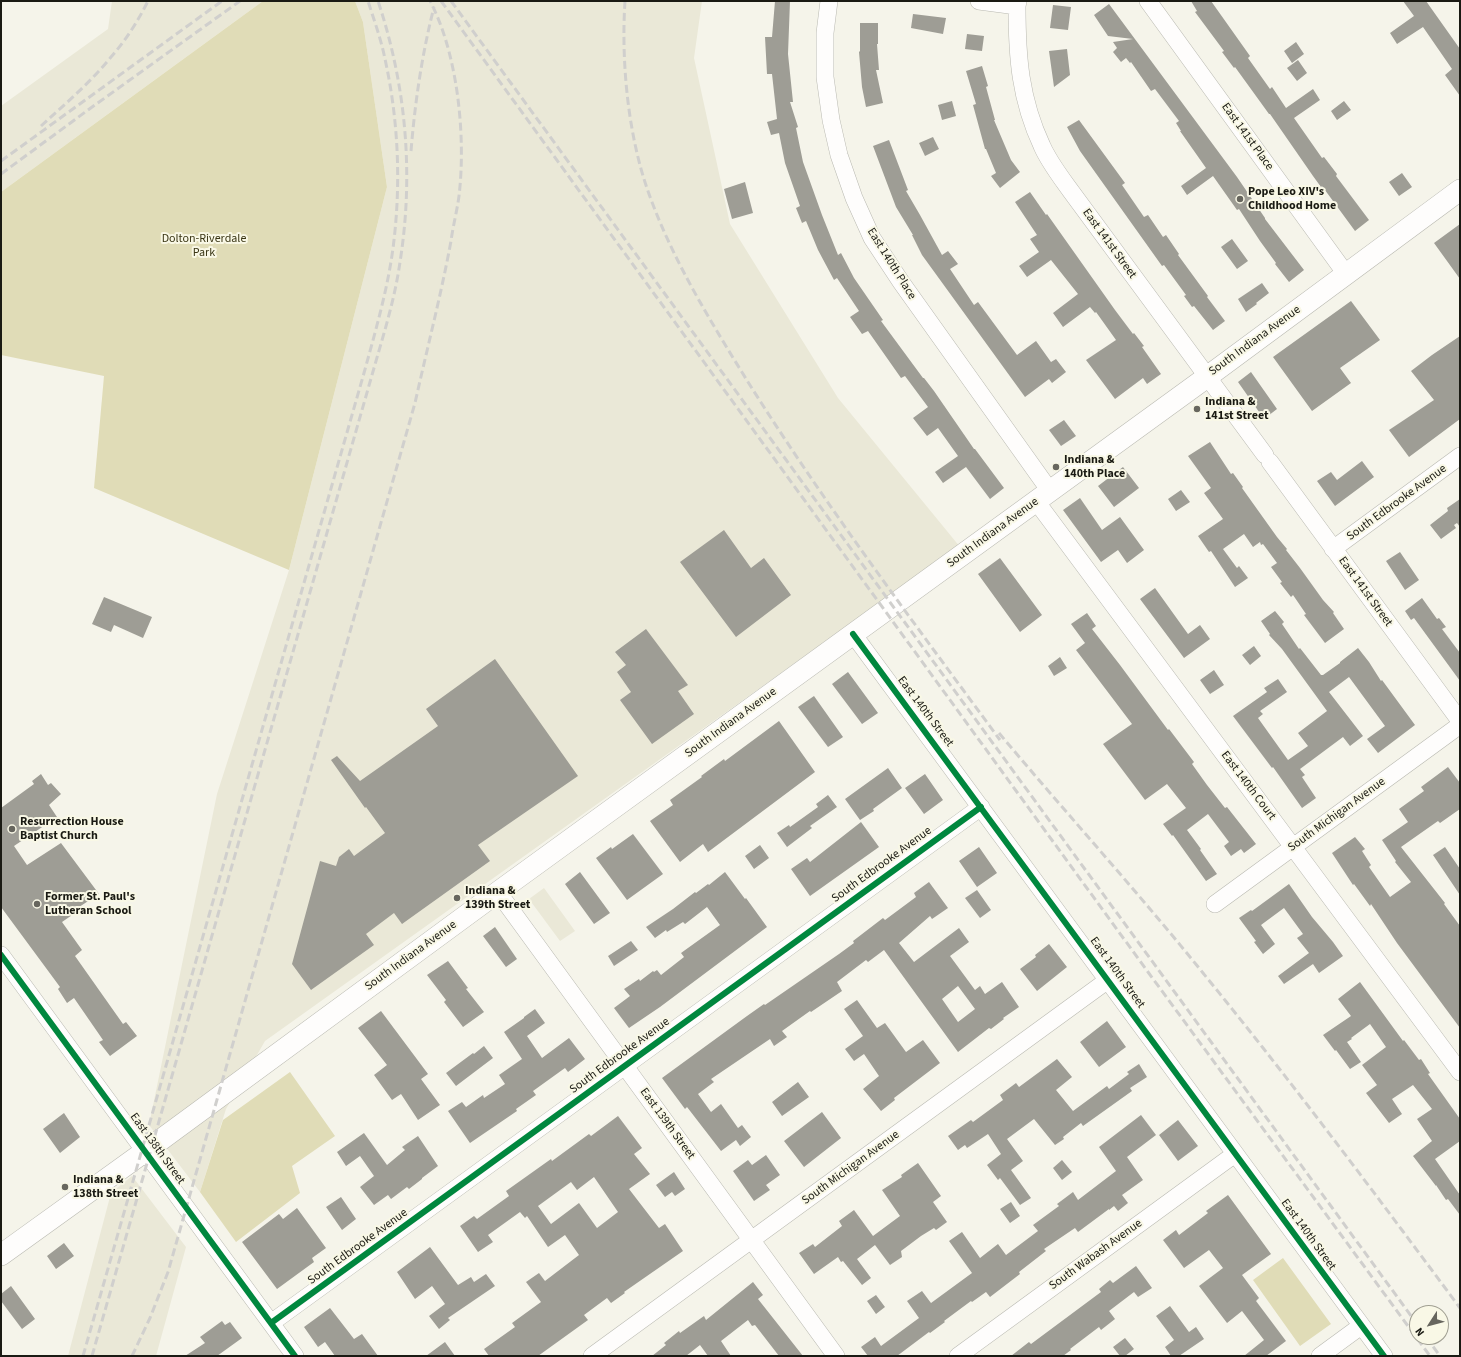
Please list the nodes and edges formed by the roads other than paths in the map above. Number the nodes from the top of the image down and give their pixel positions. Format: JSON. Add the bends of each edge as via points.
{"nodes":[{"id":1,"x":829,"y":1,"type":"edge"},
{"id":2,"x":980,"y":1,"type":"edge"},
{"id":3,"x":1148,"y":1,"type":"edge"},
{"id":4,"x":1017,"y":4,"type":"edge"},
{"id":5,"x":1460,"y":190,"type":"edge"},
{"id":6,"x":1346,"y":274,"type":"junction"},
{"id":7,"x":1207,"y":377,"type":"junction"},
{"id":8,"x":1460,"y":456,"type":"edge"},
{"id":9,"x":1043,"y":496,"type":"junction"},
{"id":10,"x":1333,"y":549,"type":"junction"},
{"id":11,"x":853,"y":634,"type":"junction"},
{"id":12,"x":1460,"y":721,"type":"edge"},
{"id":13,"x":1460,"y":725,"type":"edge"},
{"id":14,"x":981,"y":807,"type":"junction"},
{"id":15,"x":1293,"y":846,"type":"junction"},
{"id":16,"x":498,"y":892,"type":"junction"},
{"id":17,"x":1214,"y":904,"type":"dead end"},
{"id":18,"x":1,"y":955,"type":"edge"},
{"id":19,"x":1108,"y":980,"type":"junction"},
{"id":20,"x":625,"y":1066,"type":"junction"},
{"id":21,"x":1460,"y":1072,"type":"edge"},
{"id":22,"x":145,"y":1152,"type":"junction"},
{"id":23,"x":1235,"y":1154,"type":"junction"},
{"id":24,"x":752,"y":1240,"type":"junction"},
{"id":25,"x":1,"y":1255,"type":"edge"},
{"id":26,"x":271,"y":1323,"type":"junction"},
{"id":27,"x":1362,"y":1326,"type":"junction"},
{"id":28,"x":295,"y":1356,"type":"edge"},
{"id":29,"x":592,"y":1356,"type":"edge"},
{"id":30,"x":836,"y":1356,"type":"edge"},
{"id":31,"x":958,"y":1356,"type":"edge"},
{"id":32,"x":1320,"y":1356,"type":"edge"},
{"id":33,"x":1384,"y":1356,"type":"edge"}],
"edges":[{"from":1,"to":9,"type":"street","name":"East 140th Place","via":[[825,33],[825,77],[839,155],[854,198],[872,238]]},
{"from":2,"to":4,"type":"street"},
{"from":3,"to":6,"type":"street","name":"East 141st Place"},
{"from":4,"to":7,"type":"street","name":"East 141st Street","via":[[1017,48],[1021,81],[1030,120],[1042,148],[1074,196]]},
{"from":5,"to":6,"type":"main road","name":"South Indiana Avenue"},
{"from":6,"to":7,"type":"main road","name":"South Indiana Avenue"},
{"from":7,"to":9,"type":"main road","name":"South Indiana Avenue"},
{"from":7,"to":10,"type":"street","name":"East 141st Street"},
{"from":8,"to":10,"type":"street","name":"South Edbrooke Avenue"},
{"from":9,"to":11,"type":"main road","name":"South Indiana Avenue"},
{"from":9,"to":15,"type":"street","name":"East 140th Court","via":[[1101,588]]},
{"from":10,"to":12,"type":"street","name":"East 141st Street"},
{"from":11,"to":14,"type":"street","name":"East 140th Street"},
{"from":11,"to":16,"type":"main road","name":"South Indiana Avenue"},
{"from":13,"to":15,"type":"street","name":"South Michigan Avenue"},
{"from":14,"to":19,"type":"street","name":"East 140th Street"},
{"from":14,"to":20,"type":"street","name":"South Edbrooke Avenue"},
{"from":15,"to":17,"type":"street","name":"South Michigan Avenue"},
{"from":15,"to":21,"type":"street","name":"East 140th Court"},
{"from":16,"to":20,"type":"street","name":"East 139th Street"},
{"from":16,"to":22,"type":"main road","name":"South Indiana Avenue"},
{"from":18,"to":22,"type":"street","name":"East 138th Street"},
{"from":19,"to":23,"type":"street","name":"East 140th Street"},
{"from":19,"to":24,"type":"street","name":"South Michigan Avenue"},
{"from":20,"to":24,"type":"street","name":"East 139th Street"},
{"from":20,"to":26,"type":"street","name":"South Edbrooke Avenue"},
{"from":22,"to":25,"type":"main road","name":"South Indiana Avenue"},
{"from":22,"to":26,"type":"street","name":"East 138th Street"},
{"from":23,"to":27,"type":"street","name":"East 140th Street"},
{"from":23,"to":31,"type":"street","name":"South Wabash Avenue"},
{"from":24,"to":29,"type":"street","name":"South Michigan Avenue"},
{"from":24,"to":30,"type":"street","name":"East 139th Street"},
{"from":26,"to":28,"type":"street","name":"East 138th Street"},
{"from":27,"to":32,"type":"street"},
{"from":27,"to":33,"type":"street","name":"East 140th Street"}]}
